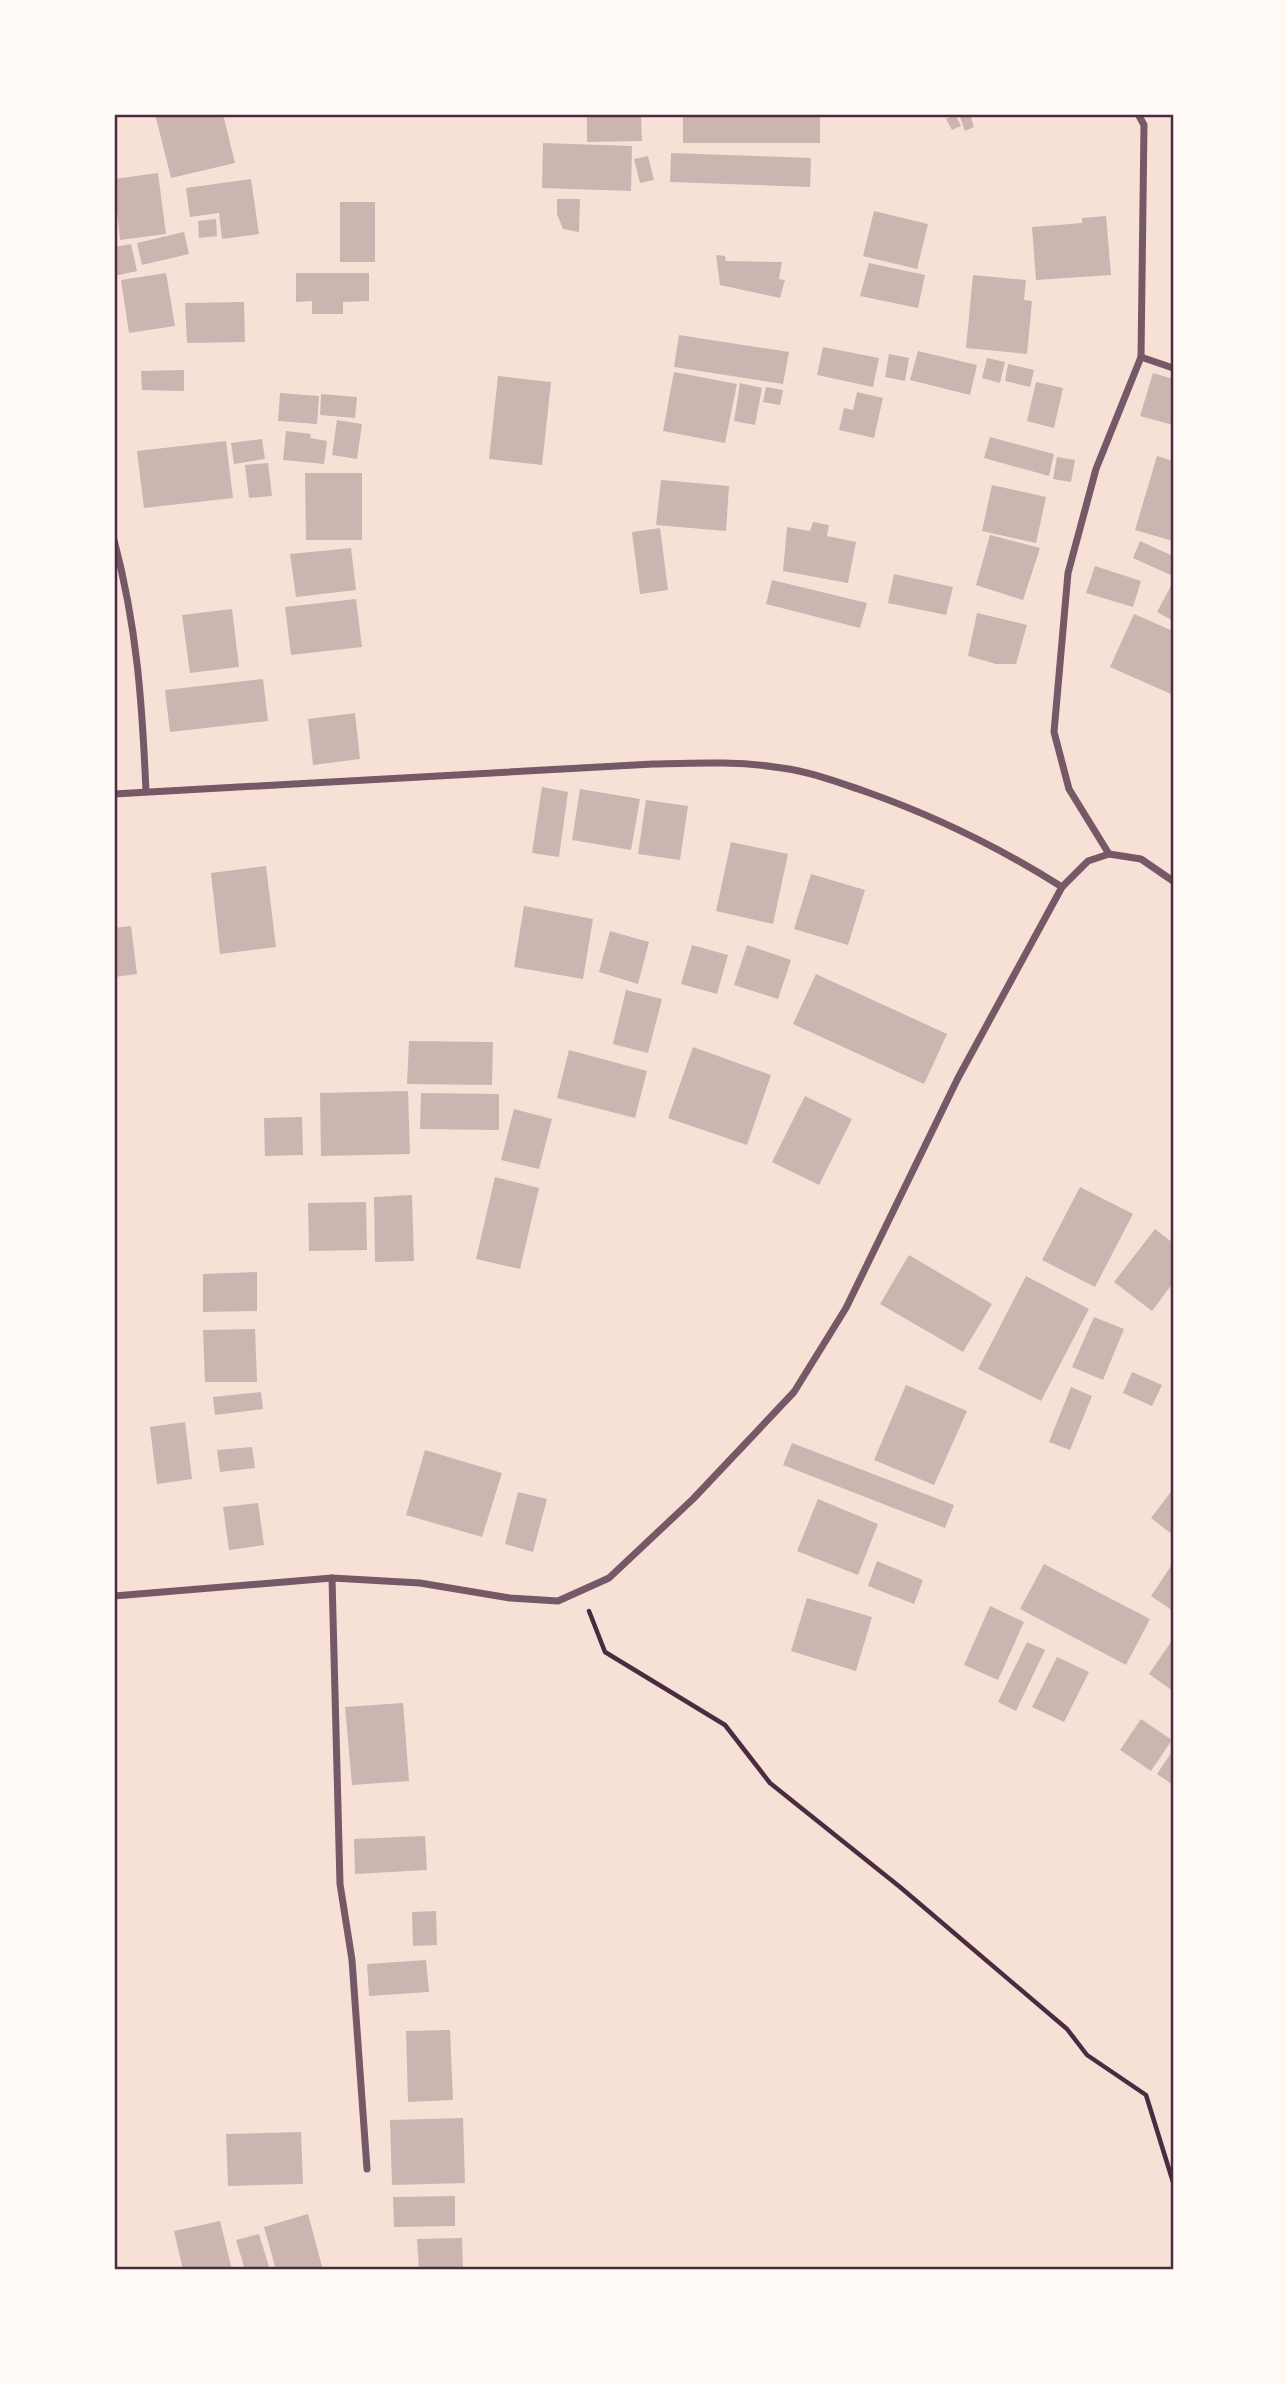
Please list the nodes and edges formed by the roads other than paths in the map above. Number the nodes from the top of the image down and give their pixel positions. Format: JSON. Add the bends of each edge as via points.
{"nodes":[{"id":1,"x":1138,"y":114,"type":"edge"},
{"id":2,"x":1141,"y":357,"type":"junction"},
{"id":3,"x":1173,"y":368,"type":"edge"},
{"id":4,"x":114,"y":540,"type":"edge"},
{"id":5,"x":146,"y":791,"type":"junction"},
{"id":6,"x":114,"y":794,"type":"edge"},
{"id":7,"x":1109,"y":854,"type":"junction"},
{"id":8,"x":1173,"y":881,"type":"edge"},
{"id":9,"x":1062,"y":887,"type":"junction"},
{"id":10,"x":332,"y":1578,"type":"junction"},
{"id":11,"x":114,"y":1596,"type":"edge"},
{"id":12,"x":367,"y":2169,"type":"dead end"}],
"edges":[{"from":1,"to":2,"type":"street","via":[[1144,125]]},
{"from":2,"to":3,"type":"street"},
{"from":2,"to":7,"type":"street","via":[[1096,469],[1068,573],[1054,732],[1069,789]]},
{"from":4,"to":5,"type":"street","via":[[130,603],[141,687]]},
{"from":5,"to":6,"type":"street"},
{"from":5,"to":9,"type":"street","via":[[653,764],[781,767],[819,775],[907,807],[981,839]]},
{"from":7,"to":8,"type":"street","via":[[1141,859]]},
{"from":7,"to":9,"type":"street","via":[[1088,862]]},
{"from":9,"to":10,"type":"street","via":[[958,1078],[846,1308],[794,1392],[693,1499],[609,1578],[558,1601],[420,1583]]},
{"from":10,"to":11,"type":"street"},
{"from":10,"to":12,"type":"street","via":[[340,1884],[352,1960]]}]}
